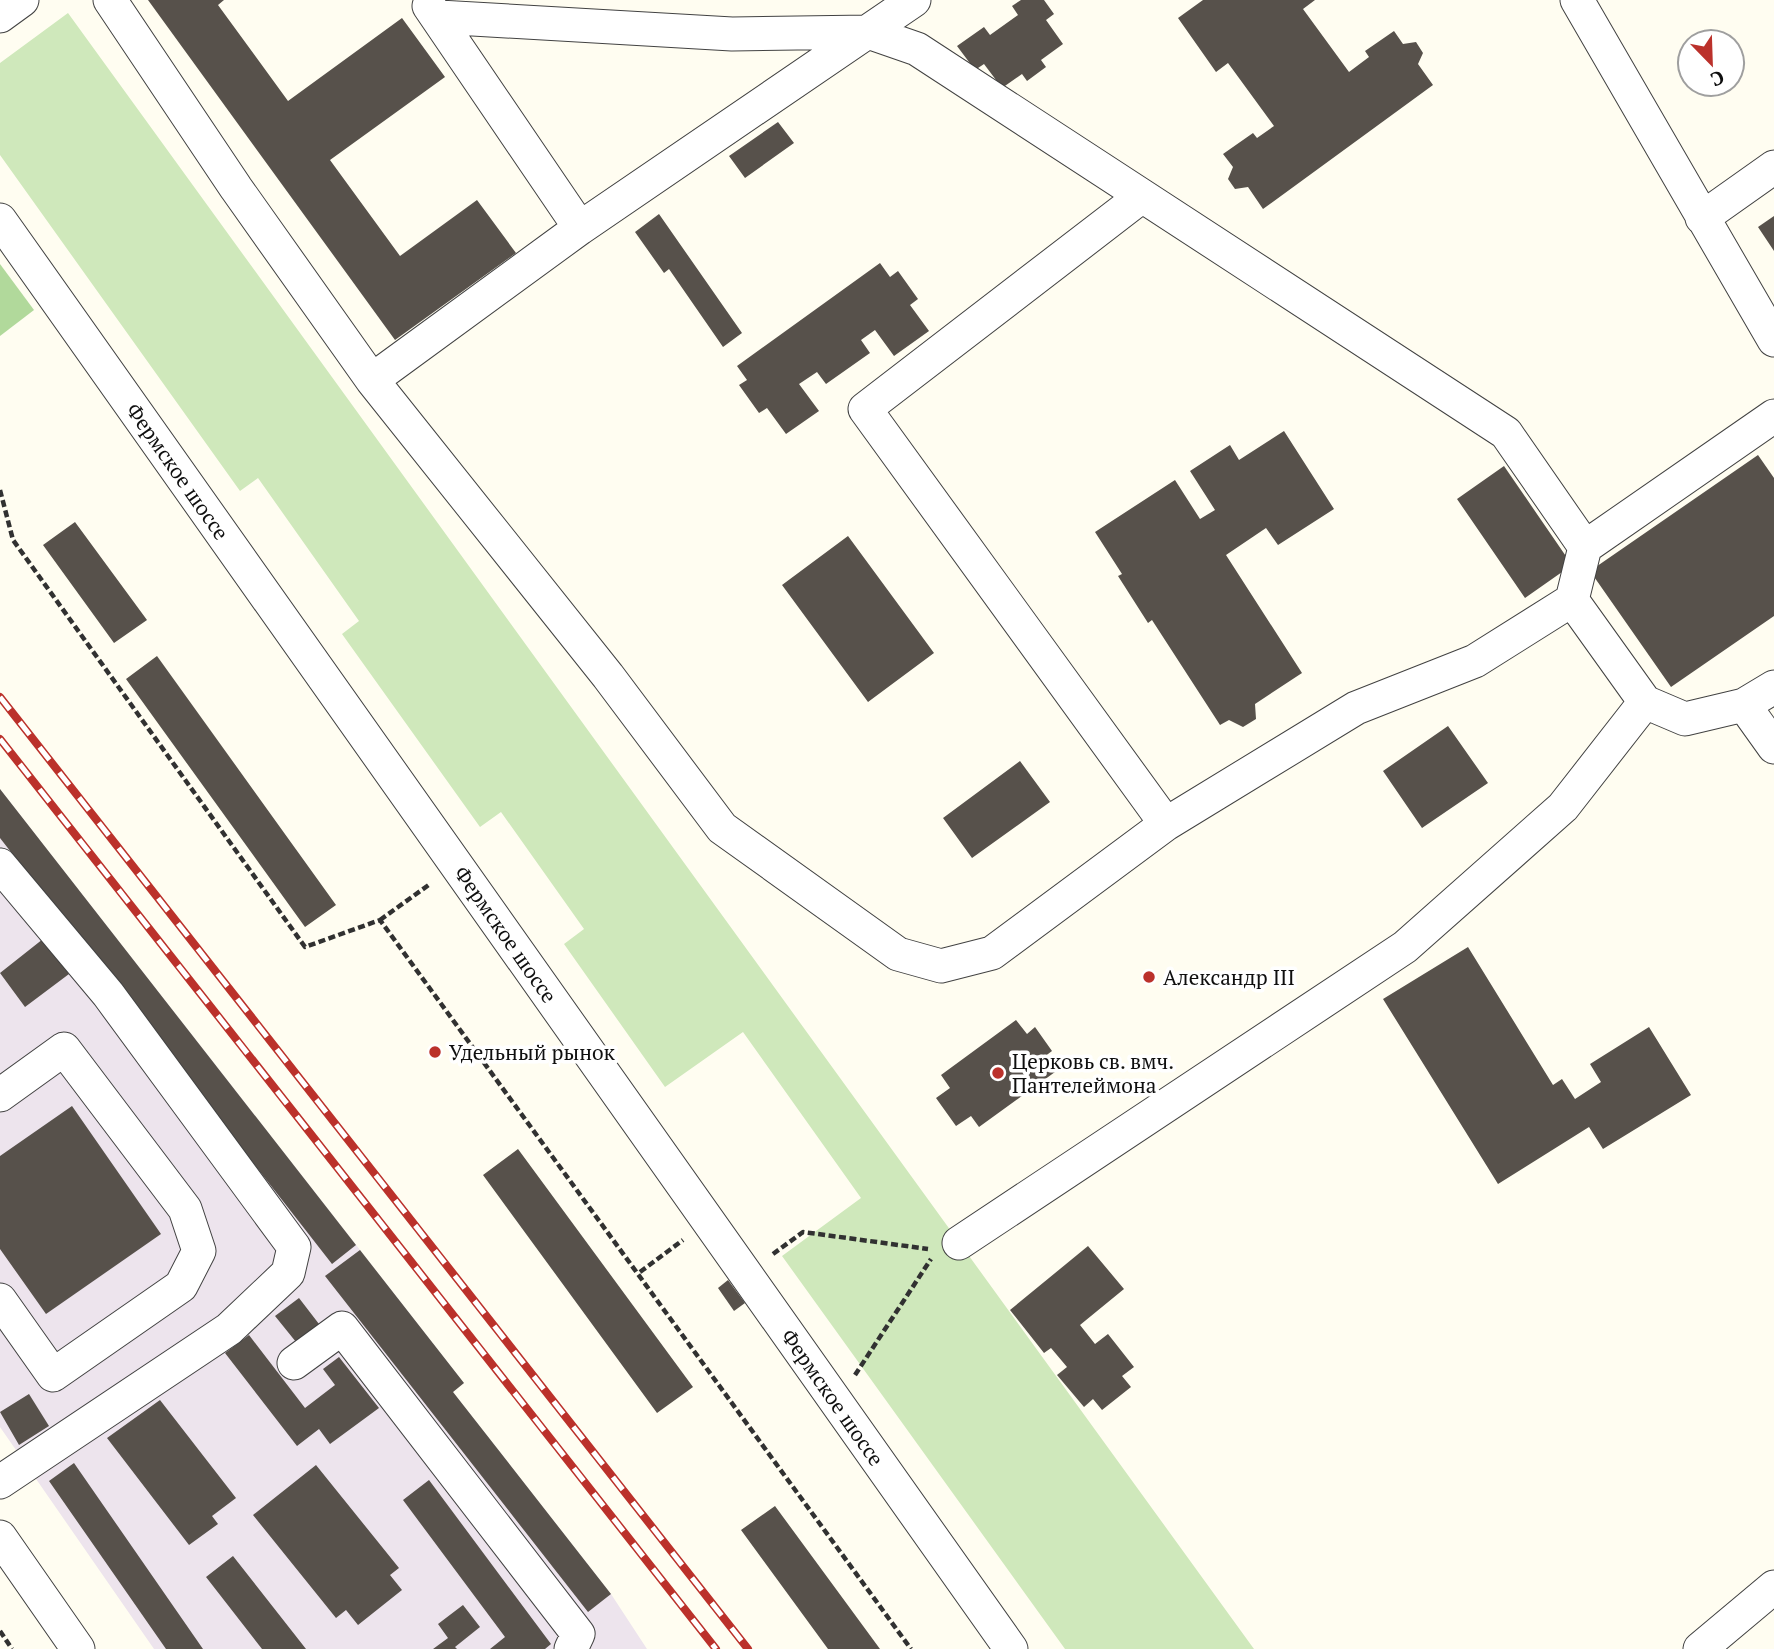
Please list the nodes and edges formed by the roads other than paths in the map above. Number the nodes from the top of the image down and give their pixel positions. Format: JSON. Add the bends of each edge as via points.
{"nodes":[{"id":1,"x":22,"y":0,"type":"edge"},
{"id":2,"x":110,"y":0,"type":"edge"},
{"id":3,"x":914,"y":0,"type":"edge"},
{"id":4,"x":1577,"y":0,"type":"edge"},
{"id":5,"x":431,"y":9,"type":"edge"},
{"id":6,"x":0,"y":16,"type":"edge"},
{"id":7,"x":867,"y":32,"type":"junction"},
{"id":8,"x":1774,"y":167,"type":"edge"},
{"id":9,"x":1142,"y":196,"type":"junction"},
{"id":10,"x":1702,"y":218,"type":"junction"},
{"id":11,"x":0,"y":220,"type":"edge"},
{"id":12,"x":580,"y":228,"type":"junction"},
{"id":13,"x":1774,"y":340,"type":"edge"},
{"id":14,"x":372,"y":380,"type":"junction"},
{"id":15,"x":1771,"y":423,"type":"edge"},
{"id":16,"x":1585,"y":547,"type":"junction"},
{"id":17,"x":1572,"y":600,"type":"junction"},
{"id":18,"x":1774,"y":687,"type":"edge"},
{"id":19,"x":1645,"y":702,"type":"junction"},
{"id":20,"x":1744,"y":705,"type":"junction"},
{"id":21,"x":1774,"y":747,"type":"edge"},
{"id":22,"x":1166,"y":824,"type":"junction"},
{"id":23,"x":0,"y":865,"type":"edge"},
{"id":24,"x":0,"y":1095,"type":"edge"},
{"id":25,"x":958,"y":1243,"type":"dead end"},
{"id":26,"x":0,"y":1300,"type":"edge"},
{"id":27,"x":294,"y":1363,"type":"dead end"},
{"id":28,"x":0,"y":1482,"type":"edge"},
{"id":29,"x":0,"y":1537,"type":"edge"},
{"id":30,"x":1774,"y":1587,"type":"edge"},
{"id":31,"x":578,"y":1644,"type":"edge"},
{"id":32,"x":78,"y":1649,"type":"edge"},
{"id":33,"x":1012,"y":1649,"type":"edge"},
{"id":34,"x":1700,"y":1649,"type":"edge"}],
"edges":[{"from":1,"to":6,"type":"street"},
{"from":2,"to":14,"type":"street"},
{"from":3,"to":7,"type":"street"},
{"from":4,"to":10,"type":"street"},
{"from":5,"to":7,"type":"street","via":[[732,34]]},
{"from":5,"to":12,"type":"street"},
{"from":7,"to":9,"type":"street","via":[[917,49]]},
{"from":7,"to":12,"type":"street"},
{"from":8,"to":10,"type":"street"},
{"from":9,"to":16,"type":"street","via":[[1506,433]]},
{"from":9,"to":22,"type":"street","via":[[865,409]]},
{"from":10,"to":13,"type":"street"},
{"from":11,"to":33,"type":"street","name":"Фермское шоссе"},
{"from":12,"to":14,"type":"street"},
{"from":14,"to":22,"type":"street","via":[[608,676],[722,828],[898,954],[941,966],[992,953]]},
{"from":15,"to":16,"type":"street"},
{"from":16,"to":17,"type":"street"},
{"from":17,"to":19,"type":"street"},
{"from":17,"to":22,"type":"street","via":[[1475,661],[1356,708]]},
{"from":18,"to":20,"type":"street"},
{"from":19,"to":20,"type":"street","via":[[1685,719]]},
{"from":19,"to":25,"type":"street","via":[[1563,807],[1405,947]]},
{"from":20,"to":21,"type":"street"},
{"from":23,"to":28,"type":"street","via":[[108,994],[294,1247],[288,1273],[229,1329]]},
{"from":24,"to":26,"type":"street","via":[[64,1049],[185,1209],[199,1251],[181,1286],[53,1375]]},
{"from":27,"to":31,"type":"street","via":[[342,1328]]},
{"from":29,"to":32,"type":"street"},
{"from":30,"to":34,"type":"street"}]}
